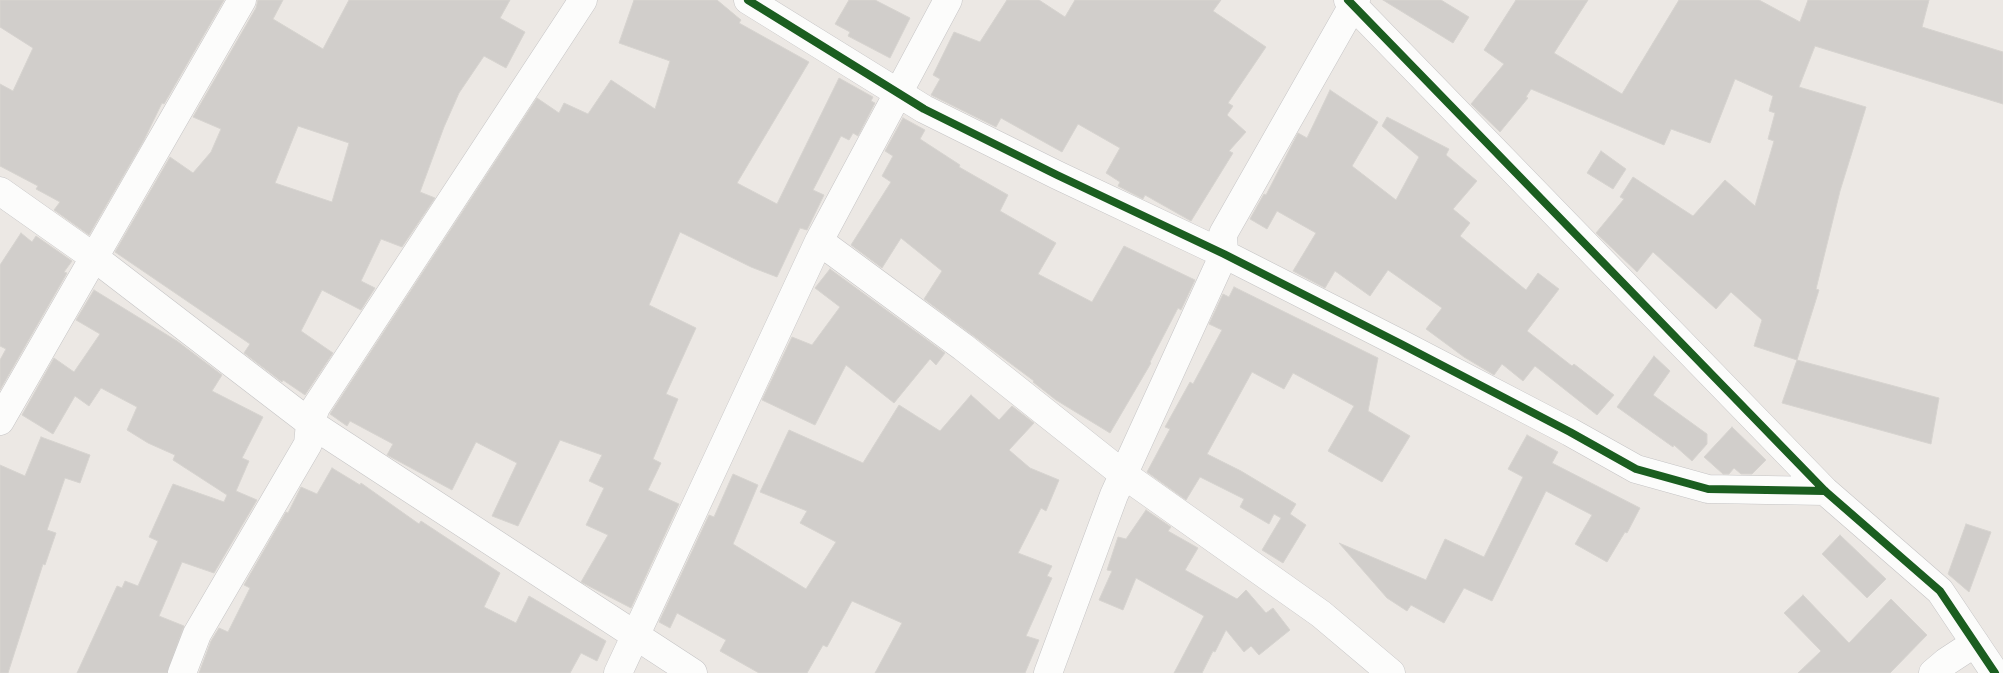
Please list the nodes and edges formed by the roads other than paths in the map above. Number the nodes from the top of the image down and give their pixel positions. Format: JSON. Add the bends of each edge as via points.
{"nodes":[{"id":1,"x":242,"y":0,"type":"edge"},
{"id":2,"x":583,"y":0,"type":"edge"},
{"id":3,"x":748,"y":0,"type":"edge"},
{"id":4,"x":948,"y":0,"type":"edge"},
{"id":5,"x":1352,"y":1,"type":"edge"},
{"id":6,"x":898,"y":92,"type":"junction"},
{"id":7,"x":0,"y":191,"type":"edge"},
{"id":8,"x":820,"y":241,"type":"junction"},
{"id":9,"x":1224,"y":254,"type":"junction"},
{"id":10,"x":95,"y":258,"type":"junction"},
{"id":11,"x":0,"y":421,"type":"edge"},
{"id":12,"x":310,"y":423,"type":"junction"},
{"id":13,"x":1122,"y":474,"type":"junction"},
{"id":14,"x":1825,"y":491,"type":"junction"},
{"id":15,"x":634,"y":636,"type":"junction"},
{"id":16,"x":1976,"y":643,"type":"junction"},
{"id":17,"x":182,"y":673,"type":"edge"},
{"id":18,"x":618,"y":673,"type":"edge"},
{"id":19,"x":693,"y":673,"type":"edge"},
{"id":20,"x":1048,"y":673,"type":"edge"},
{"id":21,"x":1391,"y":673,"type":"edge"},
{"id":22,"x":1933,"y":673,"type":"edge"},
{"id":23,"x":1995,"y":673,"type":"edge"}],
"edges":[{"from":1,"to":10,"type":"street"},
{"from":2,"to":12,"type":"street","via":[[316,407]]},
{"from":3,"to":6,"type":"street"},
{"from":4,"to":6,"type":"street"},
{"from":5,"to":9,"type":"street","via":[[1222,234]]},
{"from":5,"to":14,"type":"street"},
{"from":6,"to":8,"type":"street"},
{"from":6,"to":9,"type":"street","via":[[942,118]]},
{"from":7,"to":10,"type":"street"},
{"from":8,"to":13,"type":"street","via":[[963,347]]},
{"from":8,"to":15,"type":"street"},
{"from":9,"to":13,"type":"street"},
{"from":9,"to":14,"type":"street","via":[[1402,344],[1636,469],[1708,489]]},
{"from":10,"to":11,"type":"street"},
{"from":10,"to":12,"type":"street"},
{"from":12,"to":15,"type":"street"},
{"from":12,"to":17,"type":"street","via":[[308,444],[197,634]]},
{"from":13,"to":20,"type":"street"},
{"from":13,"to":21,"type":"street","via":[[1321,614]]},
{"from":14,"to":16,"type":"street","via":[[1940,592]]},
{"from":15,"to":18,"type":"street"},
{"from":15,"to":19,"type":"street"},
{"from":16,"to":22,"type":"street"},
{"from":16,"to":23,"type":"street"}]}
